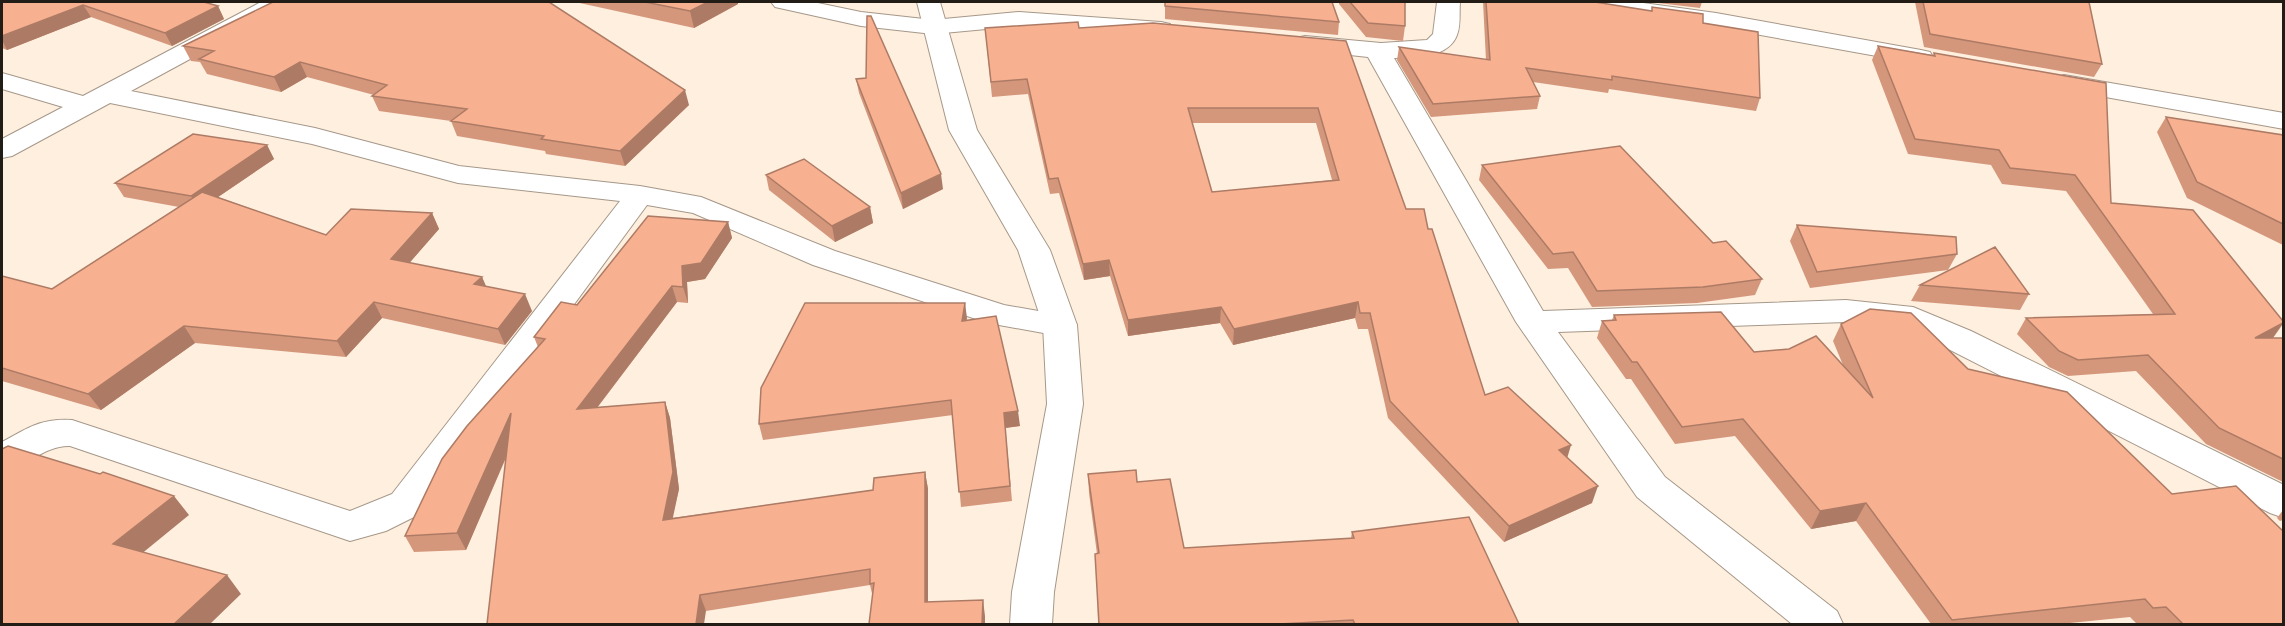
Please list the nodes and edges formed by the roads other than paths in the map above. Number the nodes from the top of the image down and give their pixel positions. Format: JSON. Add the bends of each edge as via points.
{"nodes":[{"id":1,"x":278,"y":2,"type":"edge"},
{"id":2,"x":783,"y":2,"type":"edge"},
{"id":3,"x":1448,"y":2,"type":"edge"},
{"id":4,"x":1590,"y":2,"type":"edge"},
{"id":5,"x":1738,"y":2,"type":"edge"},
{"id":6,"x":930,"y":14,"type":"edge"},
{"id":7,"x":1716,"y":20,"type":"junction"},
{"id":8,"x":1180,"y":31,"type":"edge"},
{"id":9,"x":1284,"y":40,"type":"edge"},
{"id":10,"x":1376,"y":49,"type":"junction"},
{"id":11,"x":1943,"y":62,"type":"edge"},
{"id":12,"x":2045,"y":80,"type":"edge"},
{"id":13,"x":2,"y":81,"type":"edge"},
{"id":14,"x":95,"y":100,"type":"junction"},
{"id":15,"x":2283,"y":121,"type":"edge"},
{"id":16,"x":2,"y":150,"type":"edge"},
{"id":17,"x":640,"y":195,"type":"junction"},
{"id":18,"x":1533,"y":322,"type":"junction"},
{"id":19,"x":1060,"y":325,"type":"junction"},
{"id":20,"x":2,"y":459,"type":"edge"},
{"id":21,"x":2283,"y":503,"type":"edge"},
{"id":22,"x":1031,"y":624,"type":"edge"},
{"id":23,"x":1822,"y":624,"type":"edge"}],
"edges":[{"from":1,"to":14,"type":"street"},
{"from":2,"to":6,"type":"street","via":[[861,19]]},
{"from":3,"to":10,"type":"street","via":[[1444,39],[1437,47],[1418,51]]},
{"from":4,"to":7,"type":"street"},
{"from":5,"to":7,"type":"street"},
{"from":6,"to":8,"type":"street"},
{"from":6,"to":19,"type":"street","via":[[963,130],[1034,250]]},
{"from":7,"to":11,"type":"street"},
{"from":9,"to":10,"type":"street"},
{"from":10,"to":18,"type":"street"},
{"from":12,"to":15,"type":"street"},
{"from":13,"to":14,"type":"street"},
{"from":14,"to":16,"type":"street"},
{"from":14,"to":17,"type":"street","via":[[315,136],[458,174]]},
{"from":17,"to":19,"type":"street","via":[[701,206],[824,258],[1000,315]]},
{"from":17,"to":20,"type":"street","via":[[406,504],[372,520],[350,526],[72,433],[51,432]]},
{"from":18,"to":21,"type":"street","via":[[1846,311],[1913,318]]},
{"from":18,"to":23,"type":"street","via":[[1651,488]]},
{"from":19,"to":22,"type":"street","via":[[1065,404]]}]}
